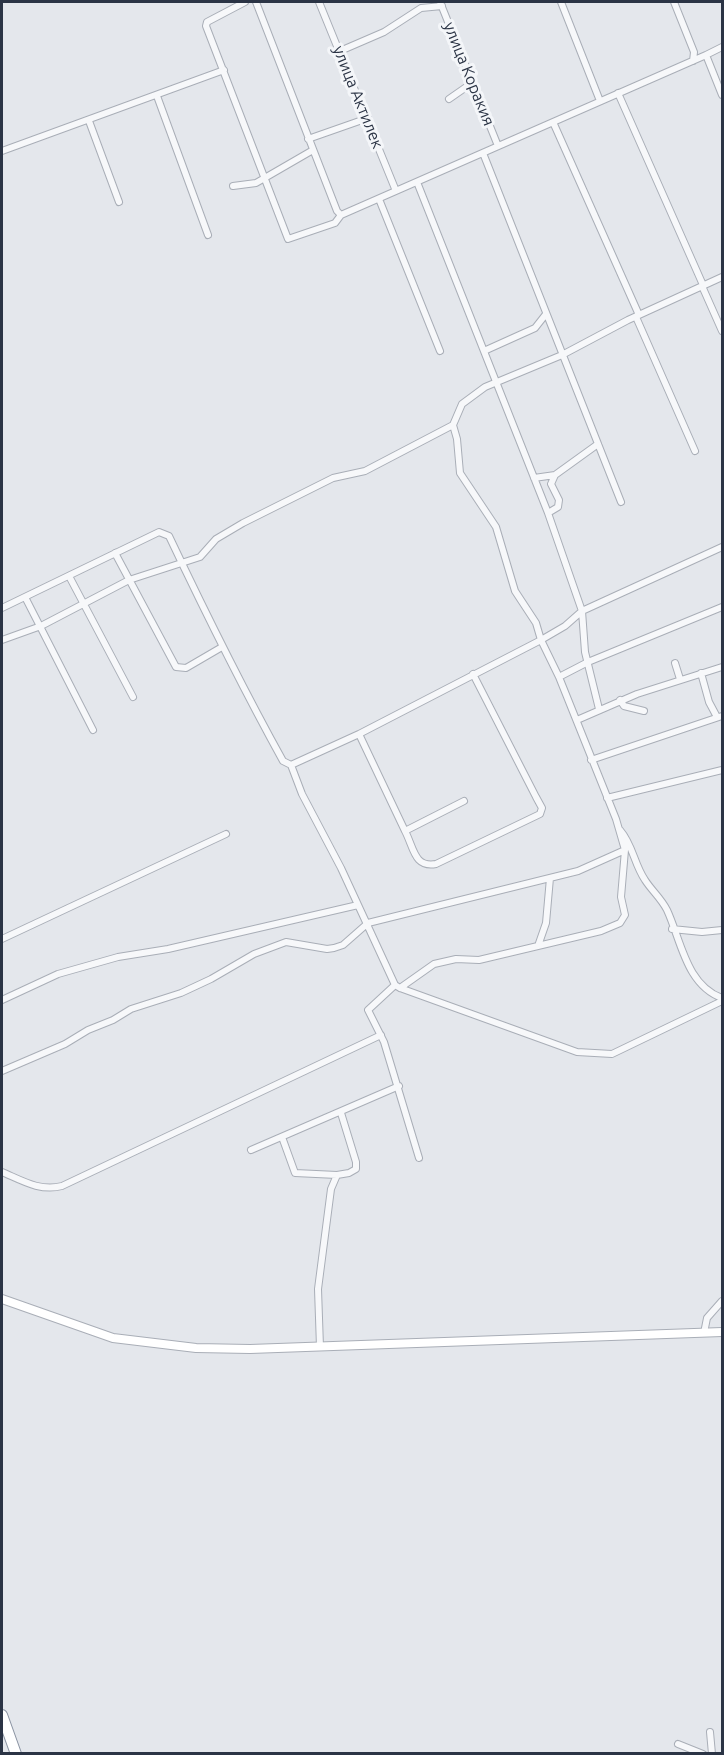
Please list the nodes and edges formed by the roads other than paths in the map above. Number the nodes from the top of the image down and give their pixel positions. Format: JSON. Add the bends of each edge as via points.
{"nodes":[{"id":1,"x":241,"y":2,"type":"edge"},
{"id":2,"x":256,"y":2,"type":"edge"},
{"id":3,"x":319,"y":2,"type":"edge"},
{"id":4,"x":561,"y":2,"type":"edge"},
{"id":5,"x":674,"y":2,"type":"edge"},
{"id":6,"x":441,"y":4,"type":"edge"},
{"id":7,"x":723,"y":47,"type":"edge"},
{"id":8,"x":340,"y":51,"type":"junction"},
{"id":9,"x":706,"y":55,"type":"junction"},
{"id":10,"x":693,"y":61,"type":"junction"},
{"id":11,"x":224,"y":70,"type":"junction"},
{"id":12,"x":472,"y":83,"type":"junction"},
{"id":13,"x":618,"y":93,"type":"junction"},
{"id":14,"x":723,"y":95,"type":"edge"},
{"id":15,"x":157,"y":96,"type":"junction"},
{"id":16,"x":449,"y":99,"type":"dead end"},
{"id":17,"x":600,"y":100,"type":"junction"},
{"id":18,"x":368,"y":118,"type":"junction"},
{"id":19,"x":89,"y":121,"type":"junction"},
{"id":20,"x":553,"y":122,"type":"junction"},
{"id":21,"x":308,"y":139,"type":"junction"},
{"id":22,"x":498,"y":146,"type":"junction"},
{"id":23,"x":313,"y":150,"type":"junction"},
{"id":24,"x":2,"y":151,"type":"edge"},
{"id":25,"x":483,"y":153,"type":"junction"},
{"id":26,"x":265,"y":178,"type":"junction"},
{"id":27,"x":417,"y":182,"type":"junction"},
{"id":28,"x":233,"y":186,"type":"dead end"},
{"id":29,"x":396,"y":192,"type":"junction"},
{"id":30,"x":379,"y":200,"type":"junction"},
{"id":31,"x":119,"y":202,"type":"dead end"},
{"id":32,"x":341,"y":215,"type":"junction"},
{"id":33,"x":208,"y":234,"type":"dead end"},
{"id":34,"x":723,"y":277,"type":"edge"},
{"id":35,"x":703,"y":286,"type":"junction"},
{"id":36,"x":546,"y":314,"type":"junction"},
{"id":37,"x":637,"y":316,"type":"junction"},
{"id":38,"x":723,"y":331,"type":"edge"},
{"id":39,"x":440,"y":351,"type":"dead end"},
{"id":40,"x":484,"y":351,"type":"junction"},
{"id":41,"x":562,"y":355,"type":"junction"},
{"id":42,"x":496,"y":383,"type":"junction"},
{"id":43,"x":453,"y":425,"type":"junction"},
{"id":44,"x":598,"y":444,"type":"junction"},
{"id":45,"x":695,"y":451,"type":"dead end"},
{"id":46,"x":555,"y":475,"type":"junction"},
{"id":47,"x":534,"y":478,"type":"junction"},
{"id":48,"x":621,"y":502,"type":"dead end"},
{"id":49,"x":548,"y":513,"type":"junction"},
{"id":50,"x":723,"y":547,"type":"edge"},
{"id":51,"x":115,"y":553,"type":"junction"},
{"id":52,"x":183,"y":565,"type":"junction"},
{"id":53,"x":69,"y":576,"type":"junction"},
{"id":54,"x":129,"y":580,"type":"junction"},
{"id":55,"x":25,"y":597,"type":"junction"},
{"id":56,"x":83,"y":604,"type":"junction"},
{"id":57,"x":723,"y":607,"type":"edge"},
{"id":58,"x":2,"y":608,"type":"edge"},
{"id":59,"x":582,"y":611,"type":"junction"},
{"id":60,"x":41,"y":626,"type":"junction"},
{"id":61,"x":2,"y":640,"type":"edge"},
{"id":62,"x":541,"y":640,"type":"junction"},
{"id":63,"x":222,"y":648,"type":"junction"},
{"id":64,"x":588,"y":662,"type":"junction"},
{"id":65,"x":675,"y":663,"type":"dead end"},
{"id":66,"x":723,"y":667,"type":"edge"},
{"id":67,"x":701,"y":673,"type":"junction"},
{"id":68,"x":472,"y":674,"type":"junction"},
{"id":69,"x":560,"y":677,"type":"junction"},
{"id":70,"x":680,"y":679,"type":"junction"},
{"id":71,"x":133,"y":697,"type":"dead end"},
{"id":72,"x":620,"y":700,"type":"junction"},
{"id":73,"x":599,"y":709,"type":"junction"},
{"id":74,"x":644,"y":711,"type":"dead end"},
{"id":75,"x":720,"y":716,"type":"edge"},
{"id":76,"x":577,"y":720,"type":"junction"},
{"id":77,"x":93,"y":730,"type":"dead end"},
{"id":78,"x":359,"y":734,"type":"junction"},
{"id":79,"x":591,"y":760,"type":"junction"},
{"id":80,"x":291,"y":765,"type":"junction"},
{"id":81,"x":723,"y":770,"type":"edge"},
{"id":82,"x":607,"y":798,"type":"junction"},
{"id":83,"x":464,"y":801,"type":"dead end"},
{"id":84,"x":618,"y":827,"type":"junction"},
{"id":85,"x":405,"y":831,"type":"junction"},
{"id":86,"x":226,"y":834,"type":"dead end"},
{"id":87,"x":625,"y":850,"type":"junction"},
{"id":88,"x":550,"y":879,"type":"junction"},
{"id":89,"x":358,"y":905,"type":"junction"},
{"id":90,"x":368,"y":923,"type":"junction"},
{"id":91,"x":672,"y":929,"type":"junction"},
{"id":92,"x":723,"y":930,"type":"edge"},
{"id":93,"x":2,"y":939,"type":"edge"},
{"id":94,"x":538,"y":946,"type":"junction"},
{"id":95,"x":398,"y":986,"type":"junction"},
{"id":96,"x":2,"y":1000,"type":"edge"},
{"id":97,"x":723,"y":1000,"type":"edge"},
{"id":98,"x":381,"y":1035,"type":"junction"},
{"id":99,"x":2,"y":1071,"type":"edge"},
{"id":100,"x":399,"y":1086,"type":"junction"},
{"id":101,"x":341,"y":1113,"type":"junction"},
{"id":102,"x":282,"y":1137,"type":"junction"},
{"id":103,"x":251,"y":1150,"type":"dead end"},
{"id":104,"x":419,"y":1158,"type":"dead end"},
{"id":105,"x":2,"y":1172,"type":"edge"},
{"id":106,"x":337,"y":1175,"type":"junction"},
{"id":107,"x":2,"y":1299,"type":"edge"},
{"id":108,"x":723,"y":1301,"type":"edge"},
{"id":109,"x":723,"y":1332,"type":"edge"},
{"id":110,"x":704,"y":1333,"type":"junction"},
{"id":111,"x":320,"y":1347,"type":"junction"},
{"id":112,"x":2,"y":1715,"type":"edge"},
{"id":113,"x":710,"y":1732,"type":"dead end"},
{"id":114,"x":678,"y":1744,"type":"dead end"},
{"id":115,"x":16,"y":1754,"type":"edge"},
{"id":116,"x":703,"y":1754,"type":"edge"},
{"id":117,"x":712,"y":1754,"type":"edge"}],
"edges":[{"from":1,"to":11,"type":"street","via":[[207,22]]},
{"from":2,"to":21,"type":"street"},
{"from":3,"to":8,"type":"street","name":"улица Актилек"},
{"from":4,"to":17,"type":"street"},
{"from":5,"to":10,"type":"street"},
{"from":6,"to":8,"type":"street","via":[[421,8],[384,32]]},
{"from":6,"to":12,"type":"street","name":"улица Коракия"},
{"from":7,"to":9,"type":"street"},
{"from":8,"to":18,"type":"street","name":"улица Актилек"},
{"from":9,"to":10,"type":"street"},
{"from":9,"to":14,"type":"street"},
{"from":10,"to":13,"type":"street"},
{"from":11,"to":15,"type":"street"},
{"from":11,"to":26,"type":"street"},
{"from":12,"to":16,"type":"street"},
{"from":12,"to":22,"type":"street","name":"улица Коракия"},
{"from":13,"to":17,"type":"street"},
{"from":13,"to":35,"type":"street"},
{"from":15,"to":19,"type":"street"},
{"from":15,"to":33,"type":"street"},
{"from":17,"to":20,"type":"street"},
{"from":18,"to":21,"type":"street"},
{"from":18,"to":29,"type":"street","name":"улица Актилек"},
{"from":19,"to":24,"type":"street"},
{"from":19,"to":31,"type":"street"},
{"from":20,"to":22,"type":"street"},
{"from":20,"to":37,"type":"street"},
{"from":21,"to":23,"type":"street"},
{"from":22,"to":25,"type":"street"},
{"from":23,"to":26,"type":"street"},
{"from":23,"to":32,"type":"street"},
{"from":25,"to":27,"type":"street"},
{"from":25,"to":36,"type":"street"},
{"from":26,"to":28,"type":"street","via":[[251,185]]},
{"from":26,"to":32,"type":"street","via":[[288,239],[335,223]]},
{"from":27,"to":29,"type":"street"},
{"from":27,"to":40,"type":"street"},
{"from":29,"to":30,"type":"street"},
{"from":30,"to":32,"type":"street"},
{"from":30,"to":39,"type":"street"},
{"from":34,"to":35,"type":"street"},
{"from":35,"to":37,"type":"street"},
{"from":35,"to":38,"type":"street"},
{"from":36,"to":40,"type":"street","via":[[535,328]]},
{"from":36,"to":41,"type":"street"},
{"from":37,"to":41,"type":"street"},
{"from":37,"to":45,"type":"street"},
{"from":40,"to":42,"type":"street"},
{"from":41,"to":42,"type":"street"},
{"from":41,"to":44,"type":"street"},
{"from":42,"to":43,"type":"street","via":[[468,397],[457,411]]},
{"from":42,"to":47,"type":"street"},
{"from":43,"to":52,"type":"street","via":[[365,471],[333,478],[243,523],[216,539],[200,557]]},
{"from":43,"to":62,"type":"street","via":[[460,473],[496,527],[515,591],[536,623]]},
{"from":44,"to":46,"type":"street"},
{"from":44,"to":48,"type":"street"},
{"from":46,"to":47,"type":"street"},
{"from":46,"to":49,"type":"street","via":[[551,484],[558,507]]},
{"from":47,"to":49,"type":"street"},
{"from":49,"to":59,"type":"street"},
{"from":50,"to":59,"type":"street"},
{"from":51,"to":52,"type":"street","via":[[159,532],[169,536]]},
{"from":51,"to":53,"type":"street"},
{"from":51,"to":54,"type":"street"},
{"from":52,"to":54,"type":"street"},
{"from":52,"to":63,"type":"street"},
{"from":53,"to":55,"type":"street"},
{"from":53,"to":56,"type":"street"},
{"from":54,"to":56,"type":"street"},
{"from":54,"to":63,"type":"street","via":[[176,667],[186,669]]},
{"from":55,"to":58,"type":"street"},
{"from":55,"to":60,"type":"street"},
{"from":56,"to":60,"type":"street"},
{"from":56,"to":71,"type":"street"},
{"from":57,"to":64,"type":"street"},
{"from":59,"to":62,"type":"street"},
{"from":59,"to":64,"type":"street"},
{"from":60,"to":61,"type":"street"},
{"from":60,"to":77,"type":"street"},
{"from":62,"to":68,"type":"street"},
{"from":62,"to":69,"type":"street"},
{"from":63,"to":80,"type":"street","via":[[283,761]]},
{"from":64,"to":69,"type":"street"},
{"from":64,"to":73,"type":"street"},
{"from":65,"to":70,"type":"street"},
{"from":66,"to":67,"type":"street"},
{"from":67,"to":70,"type":"street"},
{"from":67,"to":75,"type":"street","via":[[709,702]]},
{"from":68,"to":78,"type":"street"},
{"from":68,"to":85,"type":"street","via":[[539,803],[540,814],[426,866],[419,863]]},
{"from":69,"to":76,"type":"street"},
{"from":70,"to":72,"type":"street"},
{"from":72,"to":73,"type":"street"},
{"from":72,"to":74,"type":"street","via":[[624,706]]},
{"from":73,"to":76,"type":"street"},
{"from":75,"to":79,"type":"street"},
{"from":76,"to":79,"type":"street"},
{"from":78,"to":80,"type":"street"},
{"from":78,"to":85,"type":"street"},
{"from":79,"to":82,"type":"street"},
{"from":80,"to":89,"type":"street"},
{"from":81,"to":82,"type":"street"},
{"from":82,"to":84,"type":"street"},
{"from":83,"to":85,"type":"street"},
{"from":84,"to":87,"type":"street"},
{"from":84,"to":91,"type":"street","via":[[630,843],[644,880],[668,912]]},
{"from":86,"to":93,"type":"street"},
{"from":87,"to":88,"type":"street"},
{"from":87,"to":94,"type":"street","via":[[621,897],[625,915],[620,923]]},
{"from":88,"to":90,"type":"street"},
{"from":88,"to":94,"type":"street","via":[[546,923]]},
{"from":89,"to":90,"type":"street"},
{"from":89,"to":96,"type":"street","via":[[118,957],[58,974]]},
{"from":90,"to":95,"type":"street"},
{"from":90,"to":99,"type":"street","via":[[334,948],[286,942],[254,954],[181,993],[131,1009]]},
{"from":91,"to":92,"type":"street"},
{"from":91,"to":97,"type":"street","via":[[699,982]]},
{"from":94,"to":95,"type":"street","via":[[479,960],[456,959],[434,964]]},
{"from":95,"to":97,"type":"street","via":[[577,1052],[612,1054]]},
{"from":95,"to":98,"type":"street","via":[[368,1010]]},
{"from":98,"to":100,"type":"street"},
{"from":98,"to":105,"type":"street","via":[[62,1186],[39,1187]]},
{"from":100,"to":101,"type":"street"},
{"from":100,"to":104,"type":"street"},
{"from":101,"to":102,"type":"street"},
{"from":101,"to":106,"type":"street","via":[[356,1169]]},
{"from":102,"to":103,"type":"street"},
{"from":102,"to":106,"type":"street","via":[[295,1173]]},
{"from":106,"to":111,"type":"street","via":[[318,1289]]},
{"from":107,"to":111,"type":"main road","via":[[70,1325],[145,1343],[250,1349]]},
{"from":108,"to":110,"type":"street","via":[[707,1318]]},
{"from":109,"to":110,"type":"main road"},
{"from":110,"to":111,"type":"main road"},
{"from":112,"to":115,"type":"highway"},
{"from":113,"to":117,"type":"street"},
{"from":114,"to":116,"type":"street"}]}
